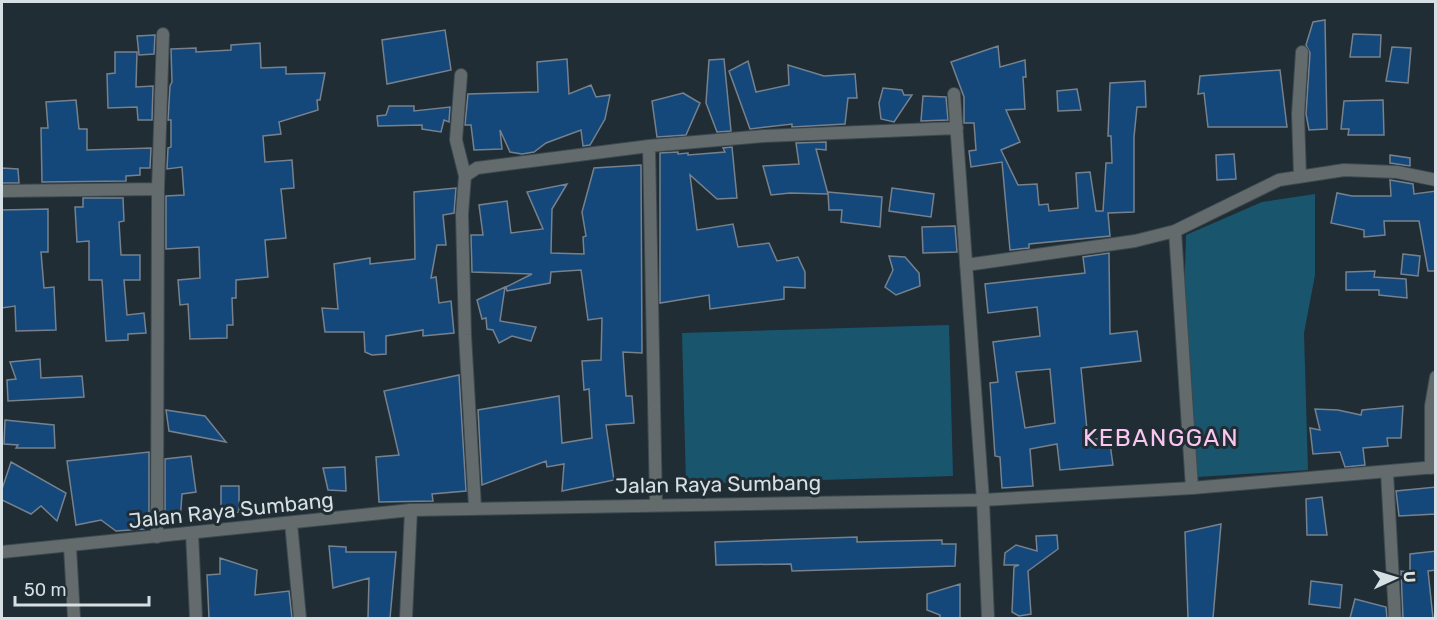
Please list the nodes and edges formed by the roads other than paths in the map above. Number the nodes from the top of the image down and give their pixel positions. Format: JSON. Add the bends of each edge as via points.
{"nodes":[{"id":1,"x":163,"y":34,"type":"dead end"},
{"id":2,"x":1302,"y":52,"type":"dead end"},
{"id":3,"x":461,"y":75,"type":"dead end"},
{"id":4,"x":954,"y":94,"type":"dead end"},
{"id":5,"x":957,"y":128,"type":"junction"},
{"id":6,"x":649,"y":146,"type":"junction"},
{"id":7,"x":465,"y":176,"type":"junction"},
{"id":8,"x":1300,"y":176,"type":"junction"},
{"id":9,"x":1436,"y":180,"type":"edge"},
{"id":10,"x":158,"y":189,"type":"junction"},
{"id":11,"x":2,"y":191,"type":"edge"},
{"id":12,"x":1175,"y":231,"type":"junction"},
{"id":13,"x":966,"y":265,"type":"junction"},
{"id":14,"x":1436,"y":377,"type":"edge"},
{"id":15,"x":1433,"y":468,"type":"edge"},
{"id":16,"x":1386,"y":472,"type":"junction"},
{"id":17,"x":1192,"y":488,"type":"junction"},
{"id":18,"x":982,"y":500,"type":"junction"},
{"id":19,"x":656,"y":505,"type":"junction"},
{"id":20,"x":475,"y":507,"type":"junction"},
{"id":21,"x":411,"y":510,"type":"junction"},
{"id":22,"x":291,"y":523,"type":"junction"},
{"id":23,"x":192,"y":533,"type":"junction"},
{"id":24,"x":157,"y":537,"type":"junction"},
{"id":25,"x":70,"y":547,"type":"junction"},
{"id":26,"x":2,"y":552,"type":"edge"},
{"id":27,"x":74,"y":618,"type":"edge"},
{"id":28,"x":196,"y":618,"type":"edge"},
{"id":29,"x":300,"y":618,"type":"edge"},
{"id":30,"x":406,"y":618,"type":"edge"},
{"id":31,"x":988,"y":618,"type":"edge"},
{"id":32,"x":1395,"y":618,"type":"edge"}],
"edges":[{"from":1,"to":10,"type":"street"},
{"from":2,"to":8,"type":"street"},
{"from":3,"to":7,"type":"street","via":[[456,132]]},
{"from":4,"to":5,"type":"street"},
{"from":5,"to":6,"type":"street","via":[[813,133]]},
{"from":5,"to":13,"type":"street"},
{"from":6,"to":7,"type":"street","via":[[477,168]]},
{"from":6,"to":19,"type":"street"},
{"from":7,"to":20,"type":"street","via":[[465,334]]},
{"from":8,"to":9,"type":"street","via":[[1344,170],[1397,172]]},
{"from":8,"to":12,"type":"street","via":[[1279,180]]},
{"from":10,"to":11,"type":"street"},
{"from":10,"to":24,"type":"street"},
{"from":12,"to":13,"type":"street","via":[[1135,241]]},
{"from":12,"to":17,"type":"street"},
{"from":13,"to":18,"type":"street"},
{"from":14,"to":15,"type":"street","via":[[1431,406]]},
{"from":15,"to":16,"type":"street","name":"Jalan Raya Sumbang"},
{"from":16,"to":17,"type":"street","name":"Jalan Raya Sumbang"},
{"from":16,"to":32,"type":"street"},
{"from":17,"to":18,"type":"street","name":"Jalan Raya Sumbang"},
{"from":18,"to":19,"type":"street","name":"Jalan Raya Sumbang"},
{"from":18,"to":31,"type":"street"},
{"from":19,"to":20,"type":"street","name":"Jalan Raya Sumbang"},
{"from":20,"to":21,"type":"street","name":"Jalan Raya Sumbang"},
{"from":21,"to":22,"type":"street","name":"Jalan Raya Sumbang"},
{"from":21,"to":30,"type":"street"},
{"from":22,"to":23,"type":"street","name":"Jalan Raya Sumbang"},
{"from":22,"to":29,"type":"street"},
{"from":23,"to":24,"type":"street","name":"Jalan Raya Sumbang"},
{"from":23,"to":28,"type":"street"},
{"from":24,"to":25,"type":"street","name":"Jalan Raya Sumbang"},
{"from":25,"to":26,"type":"street","name":"Jalan Raya Sumbang"},
{"from":25,"to":27,"type":"street"}]}
